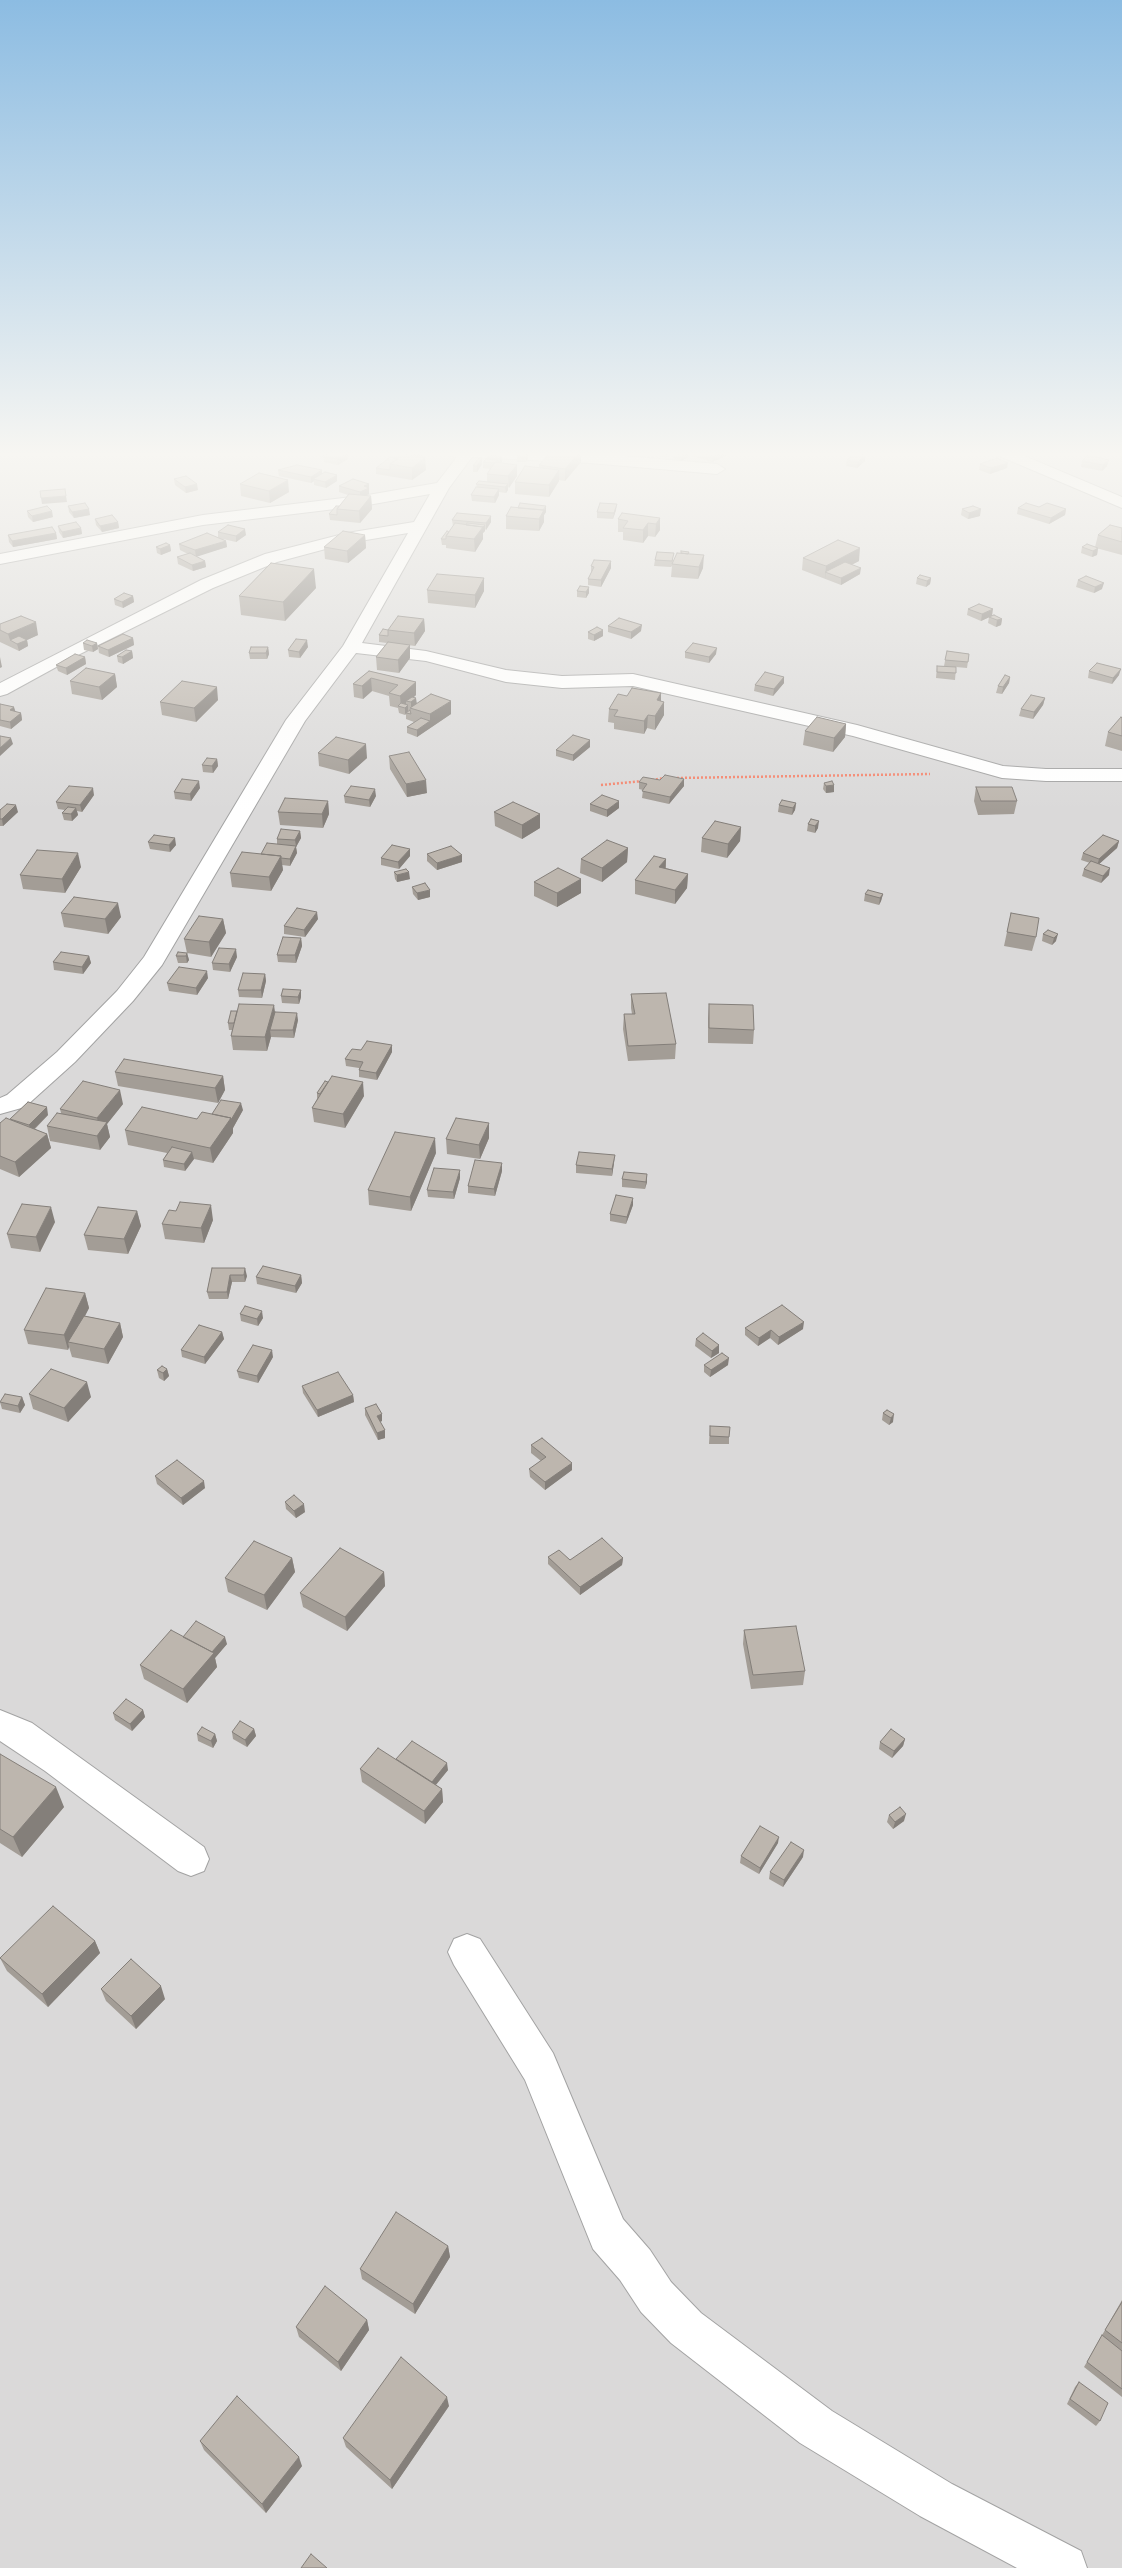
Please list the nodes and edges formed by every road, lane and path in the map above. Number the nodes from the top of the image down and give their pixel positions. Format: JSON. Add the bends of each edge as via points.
{"nodes":[{"id":1,"x":237,"y":572,"type":"edge"},
{"id":2,"x":394,"y":572,"type":"edge"},
{"id":3,"x":351,"y":647,"type":"junction"},
{"id":4,"x":0,"y":690,"type":"edge"},
{"id":5,"x":934,"y":774,"type":"dead end"},
{"id":6,"x":1122,"y":775,"type":"edge"},
{"id":7,"x":601,"y":785,"type":"dead end"},
{"id":8,"x":5,"y":1107,"type":"edge"},
{"id":9,"x":0,"y":1725,"type":"edge"},
{"id":10,"x":191,"y":1859,"type":"dead end"},
{"id":11,"x":467,"y":1952,"type":"dead end"},
{"id":12,"x":1064,"y":2568,"type":"edge"}],
"edges":[{"from":1,"to":4,"type":"street","via":[[74,650]]},
{"from":2,"to":3,"type":"street"},
{"from":3,"to":6,"type":"street","via":[[426,656],[516,677],[562,682],[633,680],[857,731],[1002,772]]},
{"from":3,"to":8,"type":"street","via":[[296,720],[154,960],[97,1026]]},
{"from":5,"to":7,"type":"path","via":[[672,778]]},
{"from":9,"to":10,"type":"street","via":[[20,1734]]},
{"from":11,"to":12,"type":"street","via":[[539,2067],[608,2234],[635,2265],[656,2297],[680,2322],[816,2427],[936,2500]]}]}
